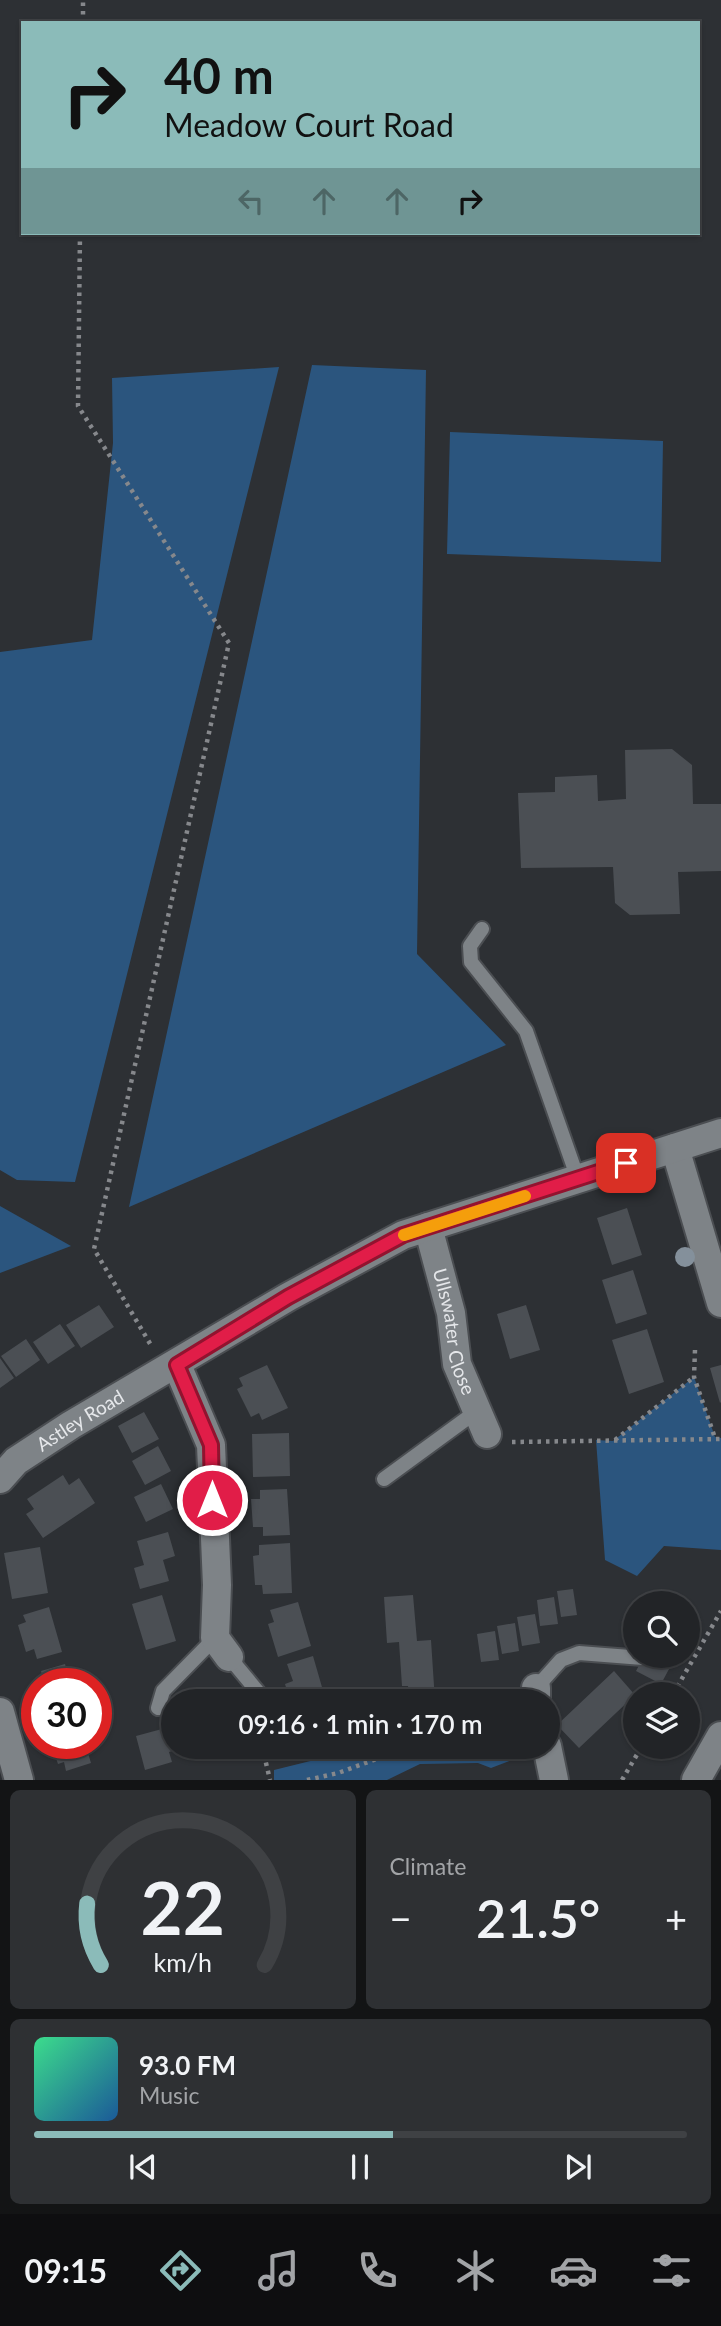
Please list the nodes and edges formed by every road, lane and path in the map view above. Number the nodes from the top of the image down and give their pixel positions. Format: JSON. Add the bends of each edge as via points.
{"nodes":[{"id":1,"x":83,"y":0,"type":"edge"},
{"id":2,"x":83,"y":21,"type":"edge"},
{"id":3,"x":80,"y":235,"type":"edge"},
{"id":4,"x":482,"y":929,"type":"dead end"},
{"id":5,"x":721,"y":1133,"type":"edge"},
{"id":6,"x":675,"y":1147,"type":"junction"},
{"id":7,"x":578,"y":1179,"type":"junction"},
{"id":8,"x":428,"y":1227,"type":"junction"},
{"id":9,"x":721,"y":1303,"type":"edge"},
{"id":10,"x":695,"y":1350,"type":"dead end"},
{"id":11,"x":171,"y":1368,"type":"junction"},
{"id":12,"x":694,"y":1377,"type":"junction"},
{"id":13,"x":482,"y":1422,"type":"junction"},
{"id":14,"x":718,"y":1438,"type":"edge"},
{"id":15,"x":613,"y":1441,"type":"junction"},
{"id":16,"x":0,"y":1479,"type":"edge"},
{"id":17,"x":384,"y":1479,"type":"dead end"},
{"id":18,"x":721,"y":1611,"type":"edge"},
{"id":19,"x":222,"y":1648,"type":"junction"},
{"id":20,"x":623,"y":1656,"type":"edge"},
{"id":21,"x":680,"y":1682,"type":"edge"},
{"id":22,"x":256,"y":1689,"type":"edge"},
{"id":23,"x":540,"y":1689,"type":"edge"},
{"id":24,"x":158,"y":1708,"type":"dead end"},
{"id":25,"x":0,"y":1712,"type":"edge"},
{"id":26,"x":721,"y":1736,"type":"edge"},
{"id":27,"x":265,"y":1759,"type":"edge"},
{"id":28,"x":376,"y":1759,"type":"edge"},
{"id":29,"x":550,"y":1759,"type":"edge"},
{"id":30,"x":634,"y":1759,"type":"edge"},
{"id":31,"x":19,"y":1780,"type":"edge"},
{"id":32,"x":270,"y":1780,"type":"edge"},
{"id":33,"x":307,"y":1780,"type":"edge"},
{"id":34,"x":554,"y":1780,"type":"edge"},
{"id":35,"x":622,"y":1780,"type":"edge"},
{"id":36,"x":696,"y":1780,"type":"edge"}],
"edges":[{"from":1,"to":2,"type":"path"},
{"from":3,"to":11,"type":"path","via":[[78,406],[229,643],[94,1249]]},
{"from":4,"to":7,"type":"lane","via":[[470,946],[471,962],[526,1031]]},
{"from":5,"to":6,"type":"street","name":"Astley Road"},
{"from":6,"to":7,"type":"street","name":"Astley Road"},
{"from":6,"to":9,"type":"street"},
{"from":7,"to":8,"type":"street","name":"Astley Road"},
{"from":8,"to":11,"type":"street","name":"Astley Road","via":[[403,1235],[288,1297]]},
{"from":8,"to":13,"type":"street","name":"Ullswater Close","via":[[451,1313],[457,1364]]},
{"from":10,"to":12,"type":"path"},
{"from":11,"to":16,"type":"street","name":"Astley Road","via":[[36,1447]]},
{"from":11,"to":19,"type":"street","via":[[211,1445]]},
{"from":12,"to":14,"type":"path"},
{"from":12,"to":15,"type":"path"},
{"from":13,"to":15,"type":"path","via":[[499,1442]]},
{"from":13,"to":17,"type":"lane"},
{"from":14,"to":15,"type":"path"},
{"from":18,"to":21,"type":"path"},
{"from":19,"to":22,"type":"lane"},
{"from":19,"to":24,"type":"lane","via":[[163,1690]]},
{"from":20,"to":23,"type":"lane","via":[[579,1653],[561,1660]]},
{"from":25,"to":31,"type":"street"},
{"from":26,"to":36,"type":"street"},
{"from":27,"to":32,"type":"path"},
{"from":28,"to":33,"type":"path"},
{"from":29,"to":34,"type":"street"},
{"from":30,"to":35,"type":"path"}]}
